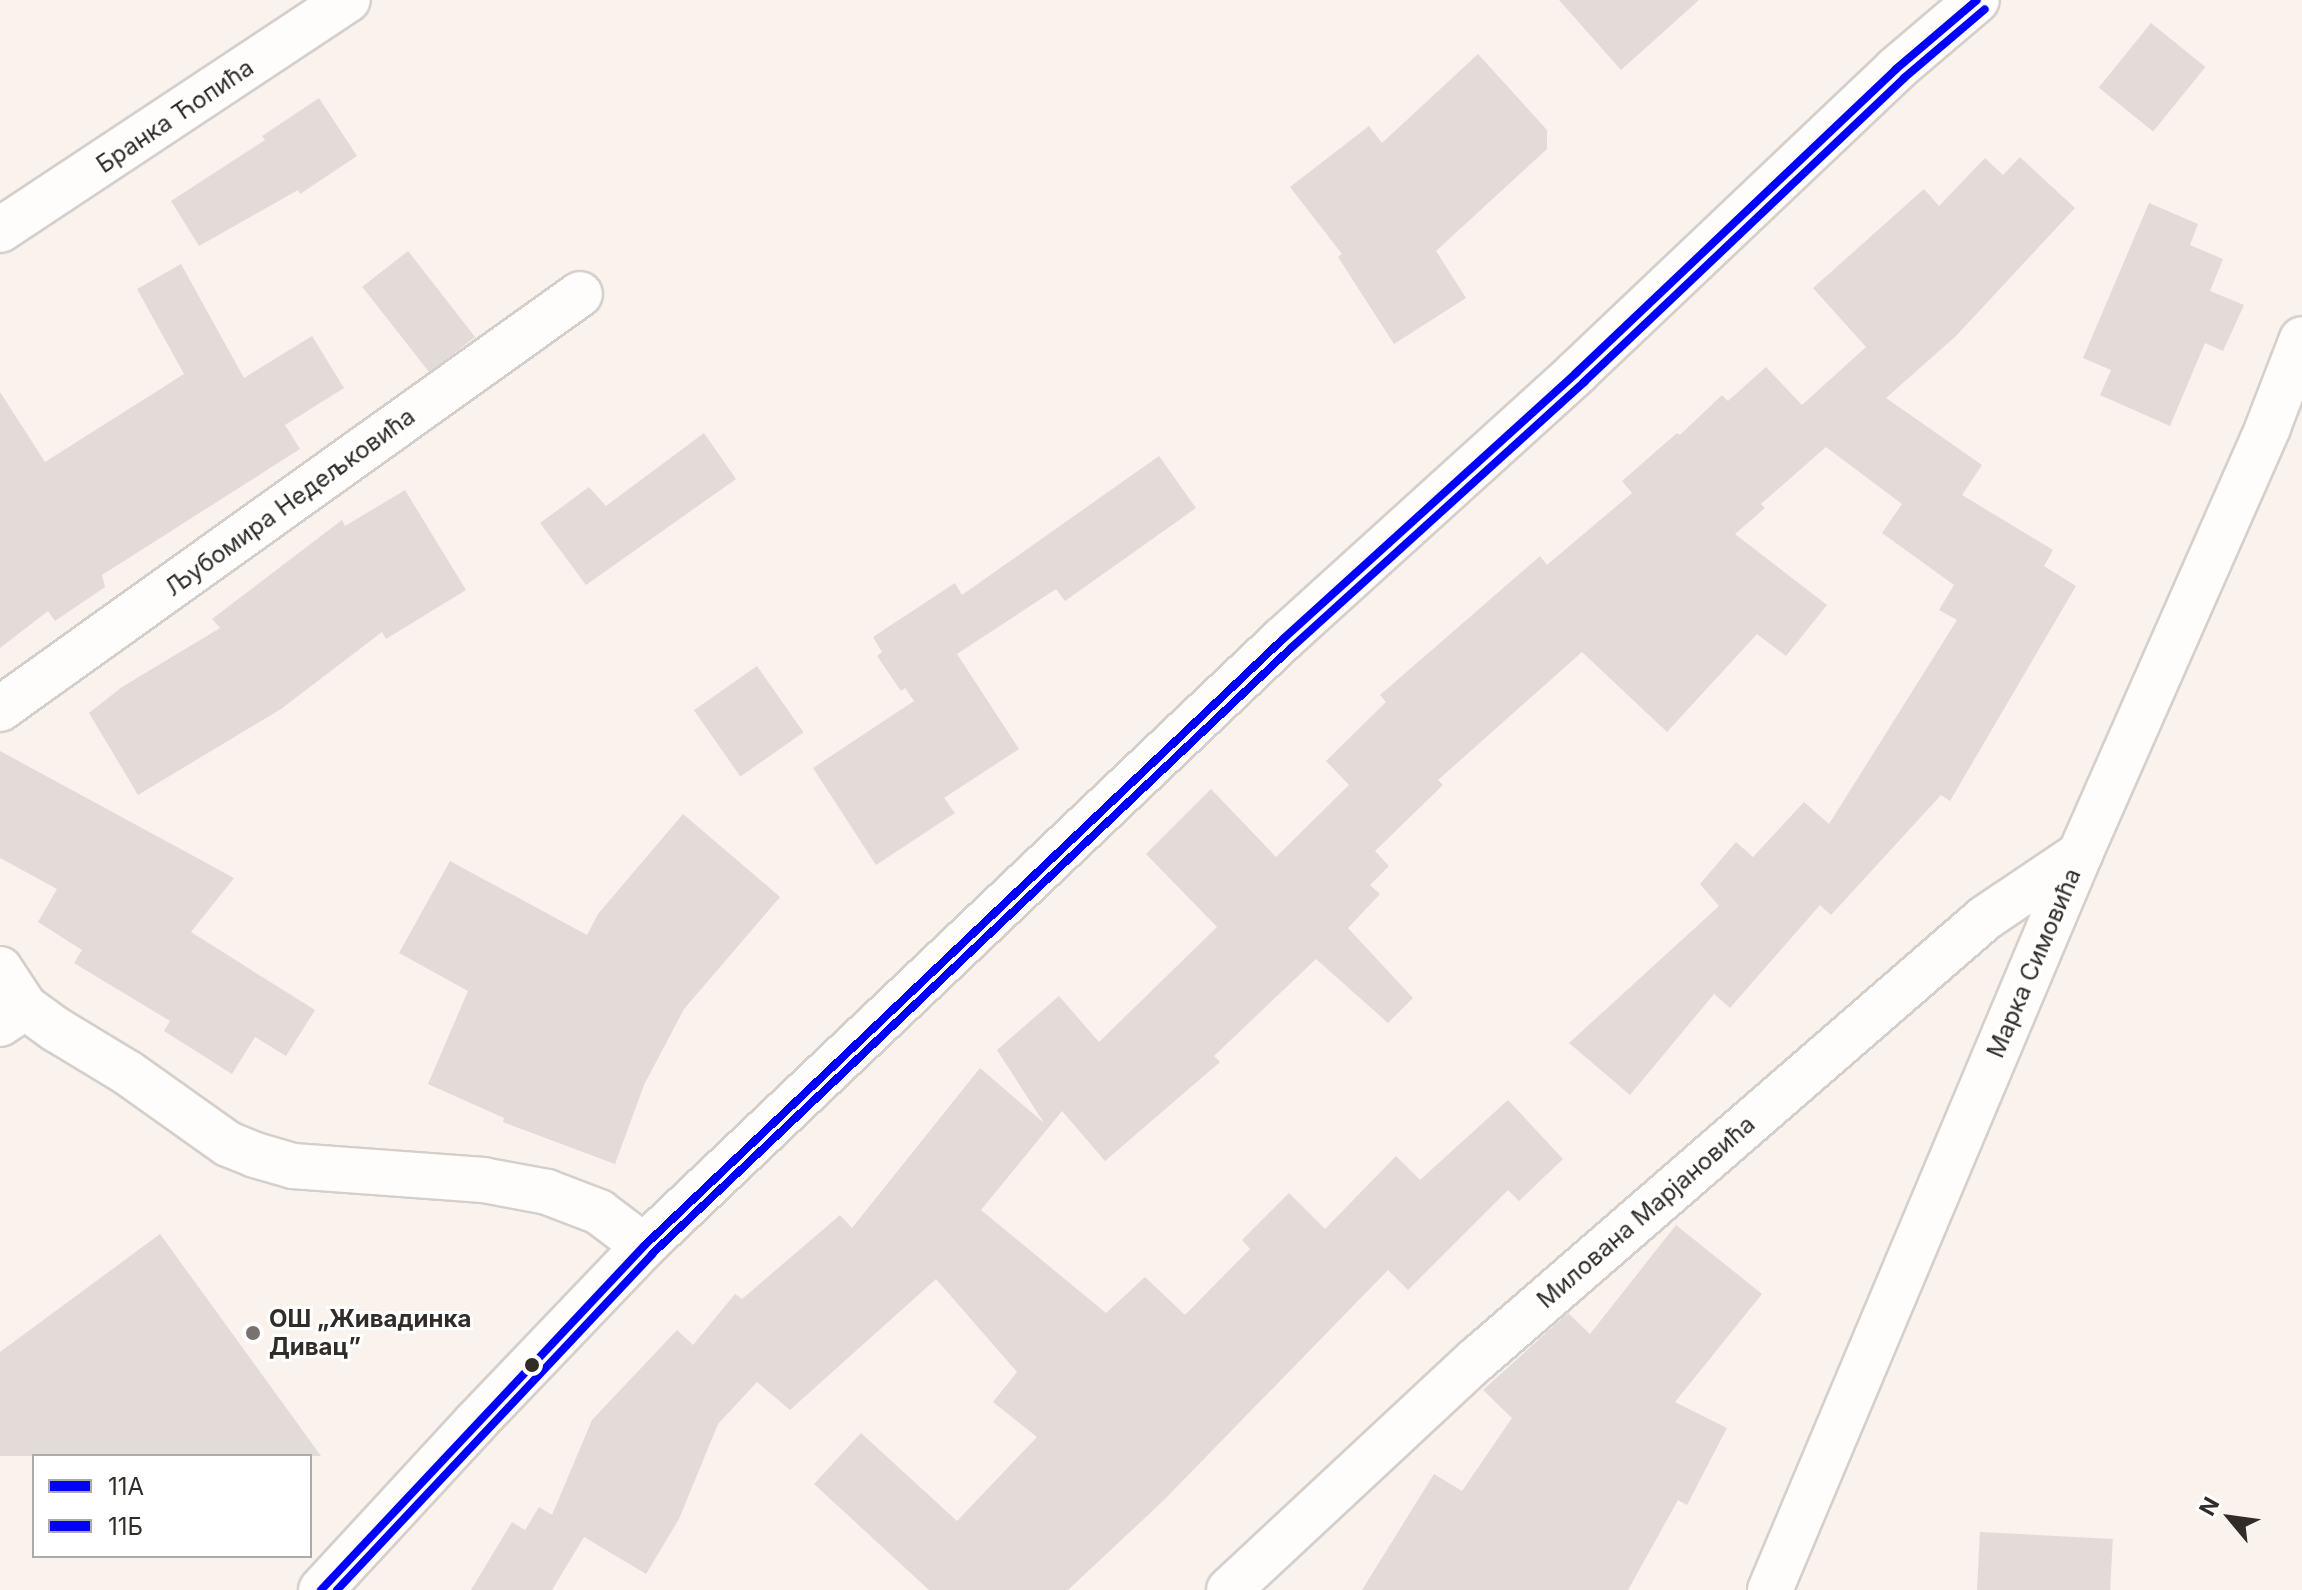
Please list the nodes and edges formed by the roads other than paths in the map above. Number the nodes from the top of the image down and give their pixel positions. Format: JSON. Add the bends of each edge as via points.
{"nodes":[{"id":1,"x":348,"y":0,"type":"edge"},
{"id":2,"x":1977,"y":0,"type":"edge"},
{"id":3,"x":0,"y":230,"type":"edge"},
{"id":4,"x":580,"y":294,"type":"dead end"},
{"id":5,"x":2302,"y":339,"type":"edge"},
{"id":6,"x":0,"y":709,"type":"edge"},
{"id":7,"x":2080,"y":854,"type":"junction"},
{"id":8,"x":0,"y":969,"type":"edge"},
{"id":9,"x":13,"y":1016,"type":"edge"},
{"id":10,"x":644,"y":1246,"type":"junction"},
{"id":11,"x":321,"y":1590,"type":"edge"},
{"id":12,"x":1229,"y":1590,"type":"edge"},
{"id":13,"x":1770,"y":1590,"type":"edge"}],
"edges":[{"from":1,"to":3,"type":"street","name":"Бранка Ћопића"},
{"from":2,"to":10,"type":"street","via":[[1896,69],[1576,373],[1283,639]]},
{"from":4,"to":6,"type":"street","name":"Љубомира Недељковића"},
{"from":5,"to":7,"type":"street","name":"Марка Симовића"},
{"from":7,"to":12,"type":"street","name":"Милована Марјановића","via":[[1973,928],[1476,1360]]},
{"from":7,"to":13,"type":"street","name":"Марка Симовића"},
{"from":8,"to":9,"type":"street"},
{"from":9,"to":10,"type":"street","via":[[128,1073],[228,1144],[255,1155],[293,1166],[483,1180],[547,1192],[599,1212]]},
{"from":10,"to":11,"type":"street"}]}
